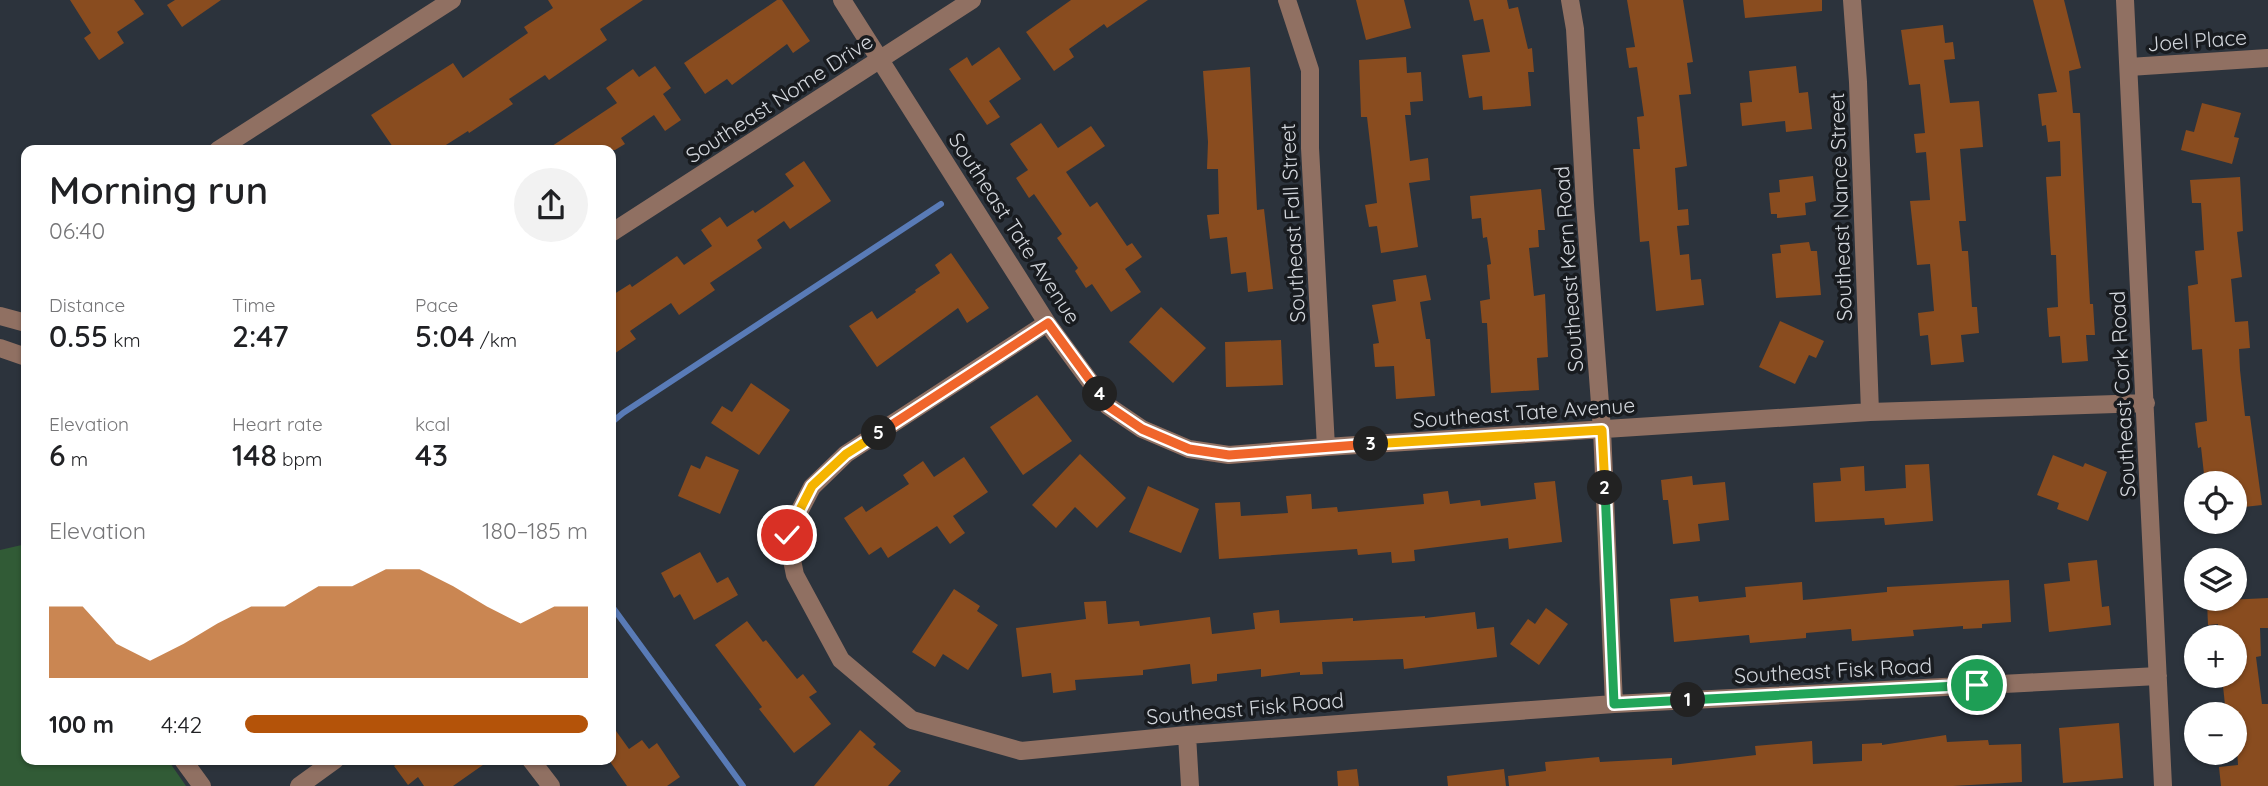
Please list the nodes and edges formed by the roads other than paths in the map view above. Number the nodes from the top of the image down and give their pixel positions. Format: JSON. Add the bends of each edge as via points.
{"nodes":[{"id":1,"x":452,"y":0,"type":"edge"},
{"id":2,"x":842,"y":0,"type":"edge"},
{"id":3,"x":972,"y":0,"type":"edge"},
{"id":4,"x":1287,"y":0,"type":"edge"},
{"id":5,"x":1570,"y":0,"type":"edge"},
{"id":6,"x":1852,"y":0,"type":"edge"},
{"id":7,"x":2125,"y":0,"type":"edge"},
{"id":8,"x":2268,"y":58,"type":"edge"},
{"id":9,"x":881,"y":59,"type":"junction"},
{"id":10,"x":2129,"y":67,"type":"junction"},
{"id":11,"x":226,"y":145,"type":"edge"},
{"id":12,"x":616,"y":230,"type":"edge"},
{"id":13,"x":0,"y":316,"type":"edge"},
{"id":14,"x":21,"y":322,"type":"edge"},
{"id":15,"x":1048,"y":323,"type":"junction"},
{"id":16,"x":0,"y":348,"type":"edge"},
{"id":17,"x":21,"y":356,"type":"edge"},
{"id":18,"x":2146,"y":403,"type":"junction"},
{"id":19,"x":1870,"y":412,"type":"junction"},
{"id":20,"x":1602,"y":430,"type":"junction"},
{"id":21,"x":1326,"y":447,"type":"junction"},
{"id":22,"x":2158,"y":676,"type":"junction"},
{"id":23,"x":1614,"y":704,"type":"junction"},
{"id":24,"x":1187,"y":735,"type":"junction"},
{"id":25,"x":187,"y":765,"type":"edge"},
{"id":26,"x":328,"y":765,"type":"edge"},
{"id":27,"x":535,"y":765,"type":"edge"},
{"id":28,"x":202,"y":786,"type":"edge"},
{"id":29,"x":299,"y":786,"type":"edge"},
{"id":30,"x":551,"y":786,"type":"edge"},
{"id":31,"x":1190,"y":786,"type":"edge"},
{"id":32,"x":2163,"y":786,"type":"edge"}],
"edges":[{"from":1,"to":11,"type":"street"},
{"from":2,"to":9,"type":"street","name":"Southeast Tate Avenue"},
{"from":3,"to":9,"type":"street","name":"Southeast Nome Drive"},
{"from":4,"to":21,"type":"street","name":"Southeast Fall Street","via":[[1310,70]]},
{"from":5,"to":20,"type":"street","name":"Southeast Kern Road"},
{"from":6,"to":19,"type":"street","name":"Southeast Nance Street"},
{"from":7,"to":10,"type":"street","name":"Southeast Cork Road"},
{"from":8,"to":10,"type":"street","name":"Joel Place"},
{"from":9,"to":12,"type":"street","name":"Southeast Nome Drive"},
{"from":9,"to":15,"type":"street","name":"Southeast Tate Avenue"},
{"from":10,"to":18,"type":"street","name":"Southeast Cork Road"},
{"from":13,"to":14,"type":"street"},
{"from":15,"to":21,"type":"street","name":"Southeast Tate Avenue","via":[[1108,406],[1142,429],[1189,449],[1229,455]]},
{"from":15,"to":24,"type":"street","name":"Southeast Fisk Road","via":[[846,454],[812,486],[787,535],[795,575],[841,660],[912,720],[1021,751]]},
{"from":16,"to":17,"type":"street"},
{"from":18,"to":19,"type":"street","name":"Southeast Tate Avenue"},
{"from":18,"to":22,"type":"street","name":"Southeast Cork Road"},
{"from":19,"to":20,"type":"street","name":"Southeast Tate Avenue"},
{"from":20,"to":21,"type":"street","name":"Southeast Tate Avenue"},
{"from":20,"to":23,"type":"street","name":"Southeast Kern Road"},
{"from":22,"to":23,"type":"street","name":"Southeast Fisk Road"},
{"from":22,"to":32,"type":"street","name":"Southeast Cork Road"},
{"from":23,"to":24,"type":"street","name":"Southeast Fisk Road"},
{"from":24,"to":31,"type":"street"},
{"from":25,"to":28,"type":"street"},
{"from":26,"to":29,"type":"street"},
{"from":27,"to":30,"type":"street"}]}
